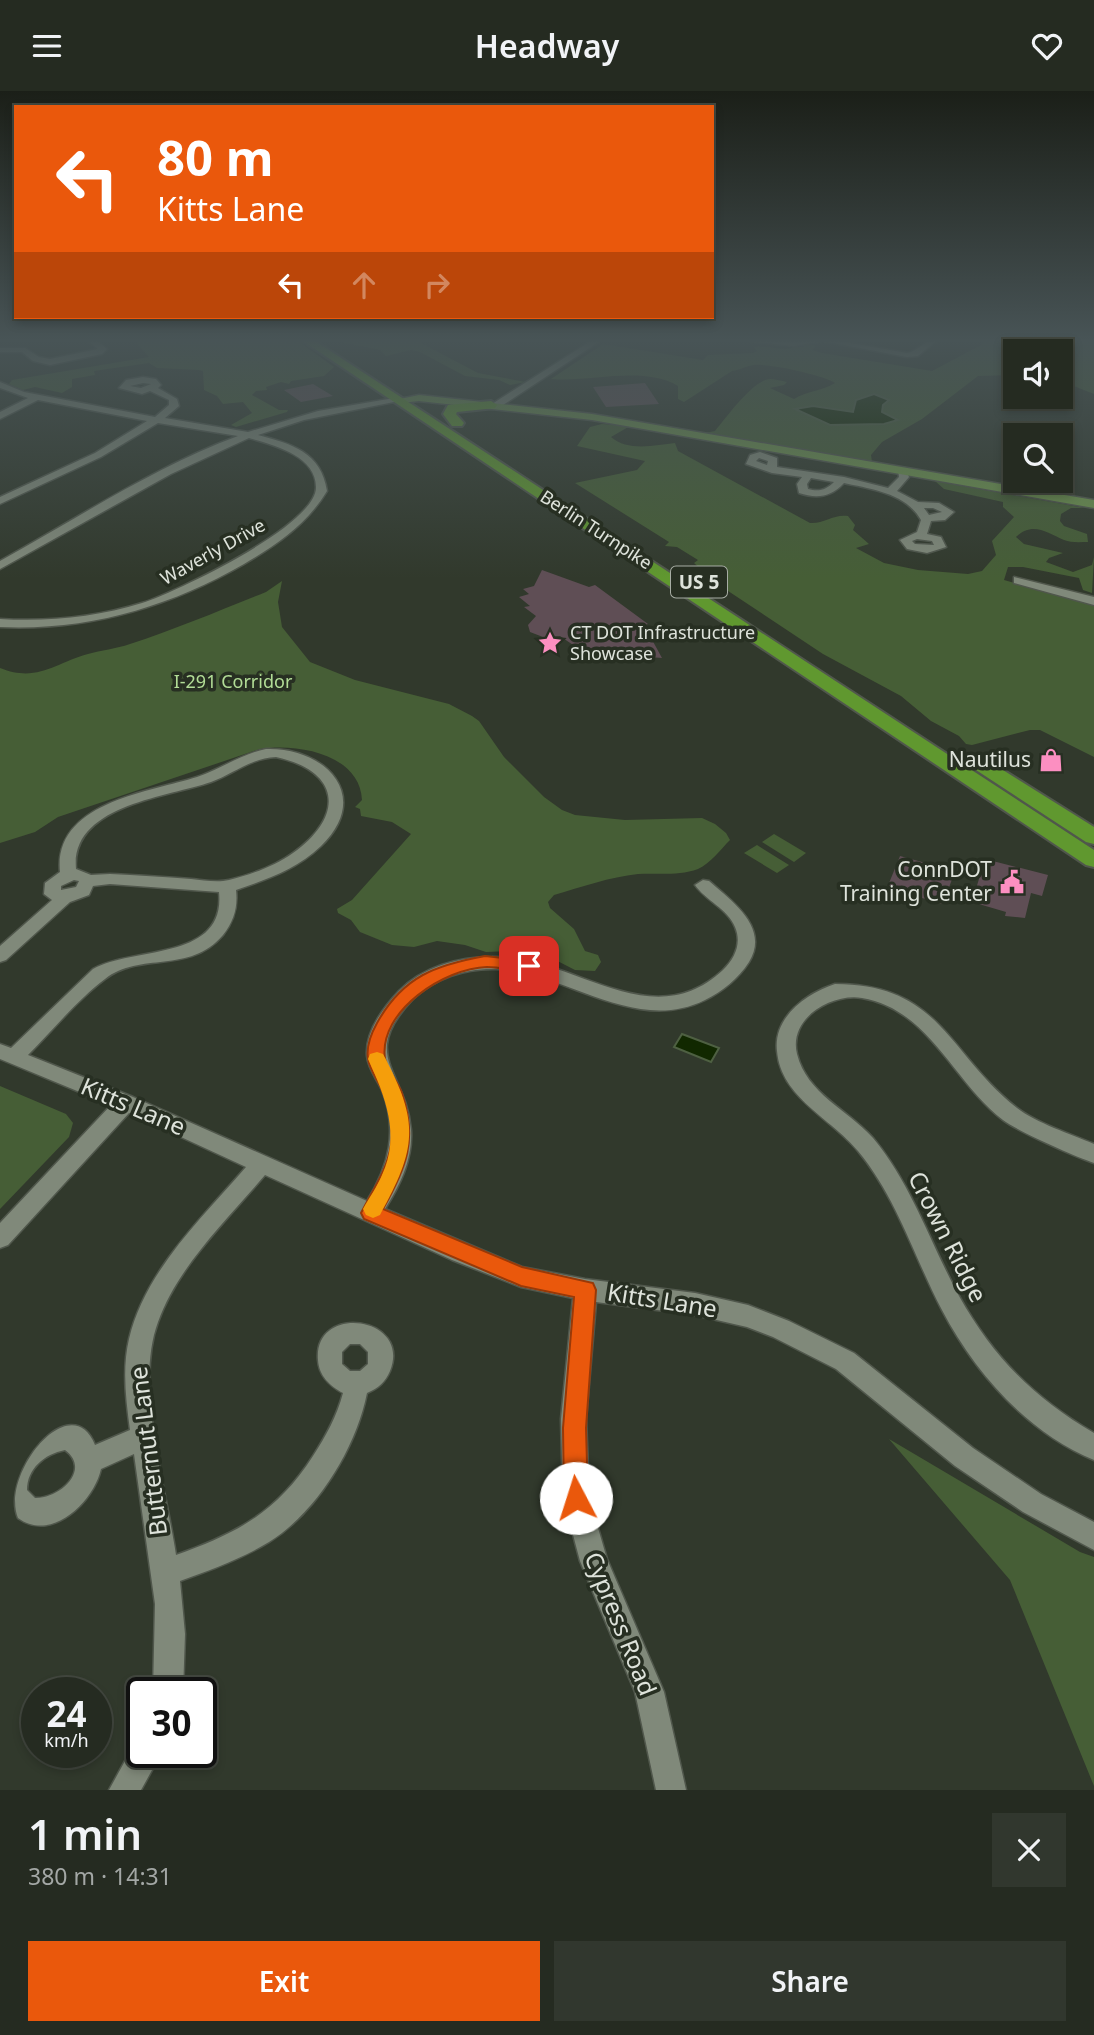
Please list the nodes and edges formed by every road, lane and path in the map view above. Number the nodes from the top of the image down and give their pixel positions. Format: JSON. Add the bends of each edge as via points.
{"nodes":[{"id":1,"x":155,"y":420,"type":"edge"},
{"id":2,"x":164,"y":420,"type":"edge"},
{"id":3,"x":295,"y":420,"type":"edge"},
{"id":4,"x":433,"y":420,"type":"edge"},
{"id":5,"x":453,"y":420,"type":"edge"},
{"id":6,"x":455,"y":420,"type":"edge"},
{"id":7,"x":611,"y":420,"type":"edge"},
{"id":8,"x":457,"y":423,"type":"junction"},
{"id":9,"x":248,"y":435,"type":"junction"},
{"id":10,"x":772,"y":470,"type":"dead end"},
{"id":11,"x":902,"y":472,"type":"junction"},
{"id":12,"x":808,"y":476,"type":"junction"},
{"id":13,"x":840,"y":482,"type":"junction"},
{"id":14,"x":874,"y":488,"type":"junction"},
{"id":15,"x":890,"y":492,"type":"junction"},
{"id":16,"x":561,"y":500,"type":"junction"},
{"id":17,"x":0,"y":501,"type":"edge"},
{"id":18,"x":1094,"y":503,"type":"edge"},
{"id":19,"x":916,"y":505,"type":"junction"},
{"id":20,"x":925,"y":518,"type":"junction"},
{"id":21,"x":921,"y":535,"type":"dead end"},
{"id":22,"x":0,"y":566,"type":"edge"},
{"id":23,"x":1018,"y":580,"type":"dead end"},
{"id":24,"x":1094,"y":601,"type":"edge"},
{"id":25,"x":0,"y":622,"type":"edge"},
{"id":26,"x":826,"y":673,"type":"junction"},
{"id":27,"x":1094,"y":837,"type":"edge"},
{"id":28,"x":1094,"y":860,"type":"edge"},
{"id":29,"x":69,"y":875,"type":"junction"},
{"id":30,"x":87,"y":881,"type":"junction"},
{"id":31,"x":704,"y":885,"type":"dead end"},
{"id":32,"x":227,"y":887,"type":"junction"},
{"id":33,"x":59,"y":896,"type":"junction"},
{"id":34,"x":0,"y":941,"type":"edge"},
{"id":35,"x":0,"y":955,"type":"edge"},
{"id":36,"x":7,"y":1054,"type":"edge"},
{"id":37,"x":126,"y":1103,"type":"junction"},
{"id":38,"x":1094,"y":1154,"type":"edge"},
{"id":39,"x":262,"y":1163,"type":"junction"},
{"id":40,"x":371,"y":1213,"type":"junction"},
{"id":41,"x":0,"y":1238,"type":"edge"},
{"id":42,"x":585,"y":1290,"type":"junction"},
{"id":43,"x":356,"y":1383,"type":"dead end"},
{"id":44,"x":144,"y":1437,"type":"junction"},
{"id":45,"x":1094,"y":1447,"type":"edge"},
{"id":46,"x":89,"y":1461,"type":"dead end"},
{"id":47,"x":1094,"y":1537,"type":"edge"},
{"id":48,"x":164,"y":1573,"type":"junction"},
{"id":49,"x":169,"y":1677,"type":"edge"},
{"id":50,"x":137,"y":1768,"type":"edge"},
{"id":51,"x":124,"y":1790,"type":"edge"},
{"id":52,"x":671,"y":1790,"type":"edge"}],
"edges":[{"from":1,"to":17,"type":"street","via":[[91,459]]},
{"from":2,"to":9,"type":"street","name":"Waverly Drive"},
{"from":3,"to":9,"type":"street"},
{"from":4,"to":16,"type":"highway","name":"Berlin Turnpike","number":"US 5"},
{"from":5,"to":8,"type":"highway","name":"Berlin Turnpike","number":"US 5"},
{"from":6,"to":8,"type":"highway"},
{"from":7,"to":11,"type":"main road"},
{"from":8,"to":16,"type":"highway","name":"Berlin Turnpike","number":"US 5"},
{"from":9,"to":22,"type":"street","via":[[168,473]]},
{"from":9,"to":25,"type":"street","name":"Waverly Drive","via":[[293,450],[320,475],[320,500],[300,521],[198,584],[149,604],[83,619]]},
{"from":10,"to":12,"type":"street"},
{"from":11,"to":14,"type":"street"},
{"from":11,"to":15,"type":"street","via":[[904,477]]},
{"from":11,"to":18,"type":"main road"},
{"from":12,"to":13,"type":"street"},
{"from":12,"to":13,"type":"street","via":[[803,491],[813,495],[823,495]]},
{"from":13,"to":14,"type":"street"},
{"from":14,"to":15,"type":"street"},
{"from":15,"to":19,"type":"street"},
{"from":16,"to":26,"type":"highway","name":"Berlin Turnpike","number":"US 5"},
{"from":19,"to":20,"type":"street"},
{"from":19,"to":20,"type":"street","via":[[936,505],[949,512],[941,518]]},
{"from":20,"to":21,"type":"street"},
{"from":23,"to":24,"type":"street"},
{"from":26,"to":27,"type":"highway","name":"Berlin Turnpike","number":"US 5"},
{"from":26,"to":28,"type":"highway","name":"Berlin Turnpike","number":"US 5"},
{"from":29,"to":30,"type":"street"},
{"from":29,"to":32,"type":"street","via":[[68,853],[90,821],[131,798],[201,781],[262,754],[283,754],[319,767],[332,779],[337,806],[318,839],[279,868]]},
{"from":29,"to":33,"type":"street","via":[[53,883]]},
{"from":30,"to":32,"type":"street"},
{"from":30,"to":33,"type":"street","via":[[78,894]]},
{"from":31,"to":40,"type":"street","via":[[744,926],[747,943],[738,966],[718,986],[695,997],[668,1005],[638,1004],[548,970],[485,961],[451,968],[417,985],[394,1009],[380,1033],[377,1059],[393,1092],[401,1145],[392,1176]]},
{"from":32,"to":36,"type":"street","via":[[228,911],[205,941],[177,955],[114,965]]},
{"from":33,"to":34,"type":"street"},
{"from":33,"to":35,"type":"street"},
{"from":36,"to":37,"type":"street","name":"Kitts Lane"},
{"from":37,"to":39,"type":"street","name":"Kitts Lane"},
{"from":37,"to":41,"type":"street"},
{"from":38,"to":45,"type":"street","name":"Crown Ridge","via":[[1012,1115],[931,1026],[898,1003],[863,991],[835,991],[810,1003],[790,1024],[786,1050],[796,1081],[865,1144],[900,1195],[976,1347],[1028,1404]]},
{"from":39,"to":40,"type":"street","name":"Kitts Lane"},
{"from":39,"to":44,"type":"street","name":"Butternut Lane","via":[[155,1301],[138,1347]]},
{"from":40,"to":42,"type":"street","name":"Kitts Lane","via":[[512,1273]]},
{"from":42,"to":47,"type":"street","name":"Kitts Lane","via":[[718,1308],[814,1344],[873,1380],[997,1480]]},
{"from":42,"to":52,"type":"street","name":"Cypress Road","via":[[574,1428],[576,1498],[598,1573],[654,1709]]},
{"from":43,"to":48,"type":"street","via":[[344,1429],[313,1482],[291,1508],[249,1540]]},
{"from":44,"to":46,"type":"street"},
{"from":44,"to":48,"type":"street","name":"Butternut Lane"},
{"from":48,"to":49,"type":"street","name":"Butternut Lane","via":[[172,1643]]},
{"from":50,"to":51,"type":"street"}]}
